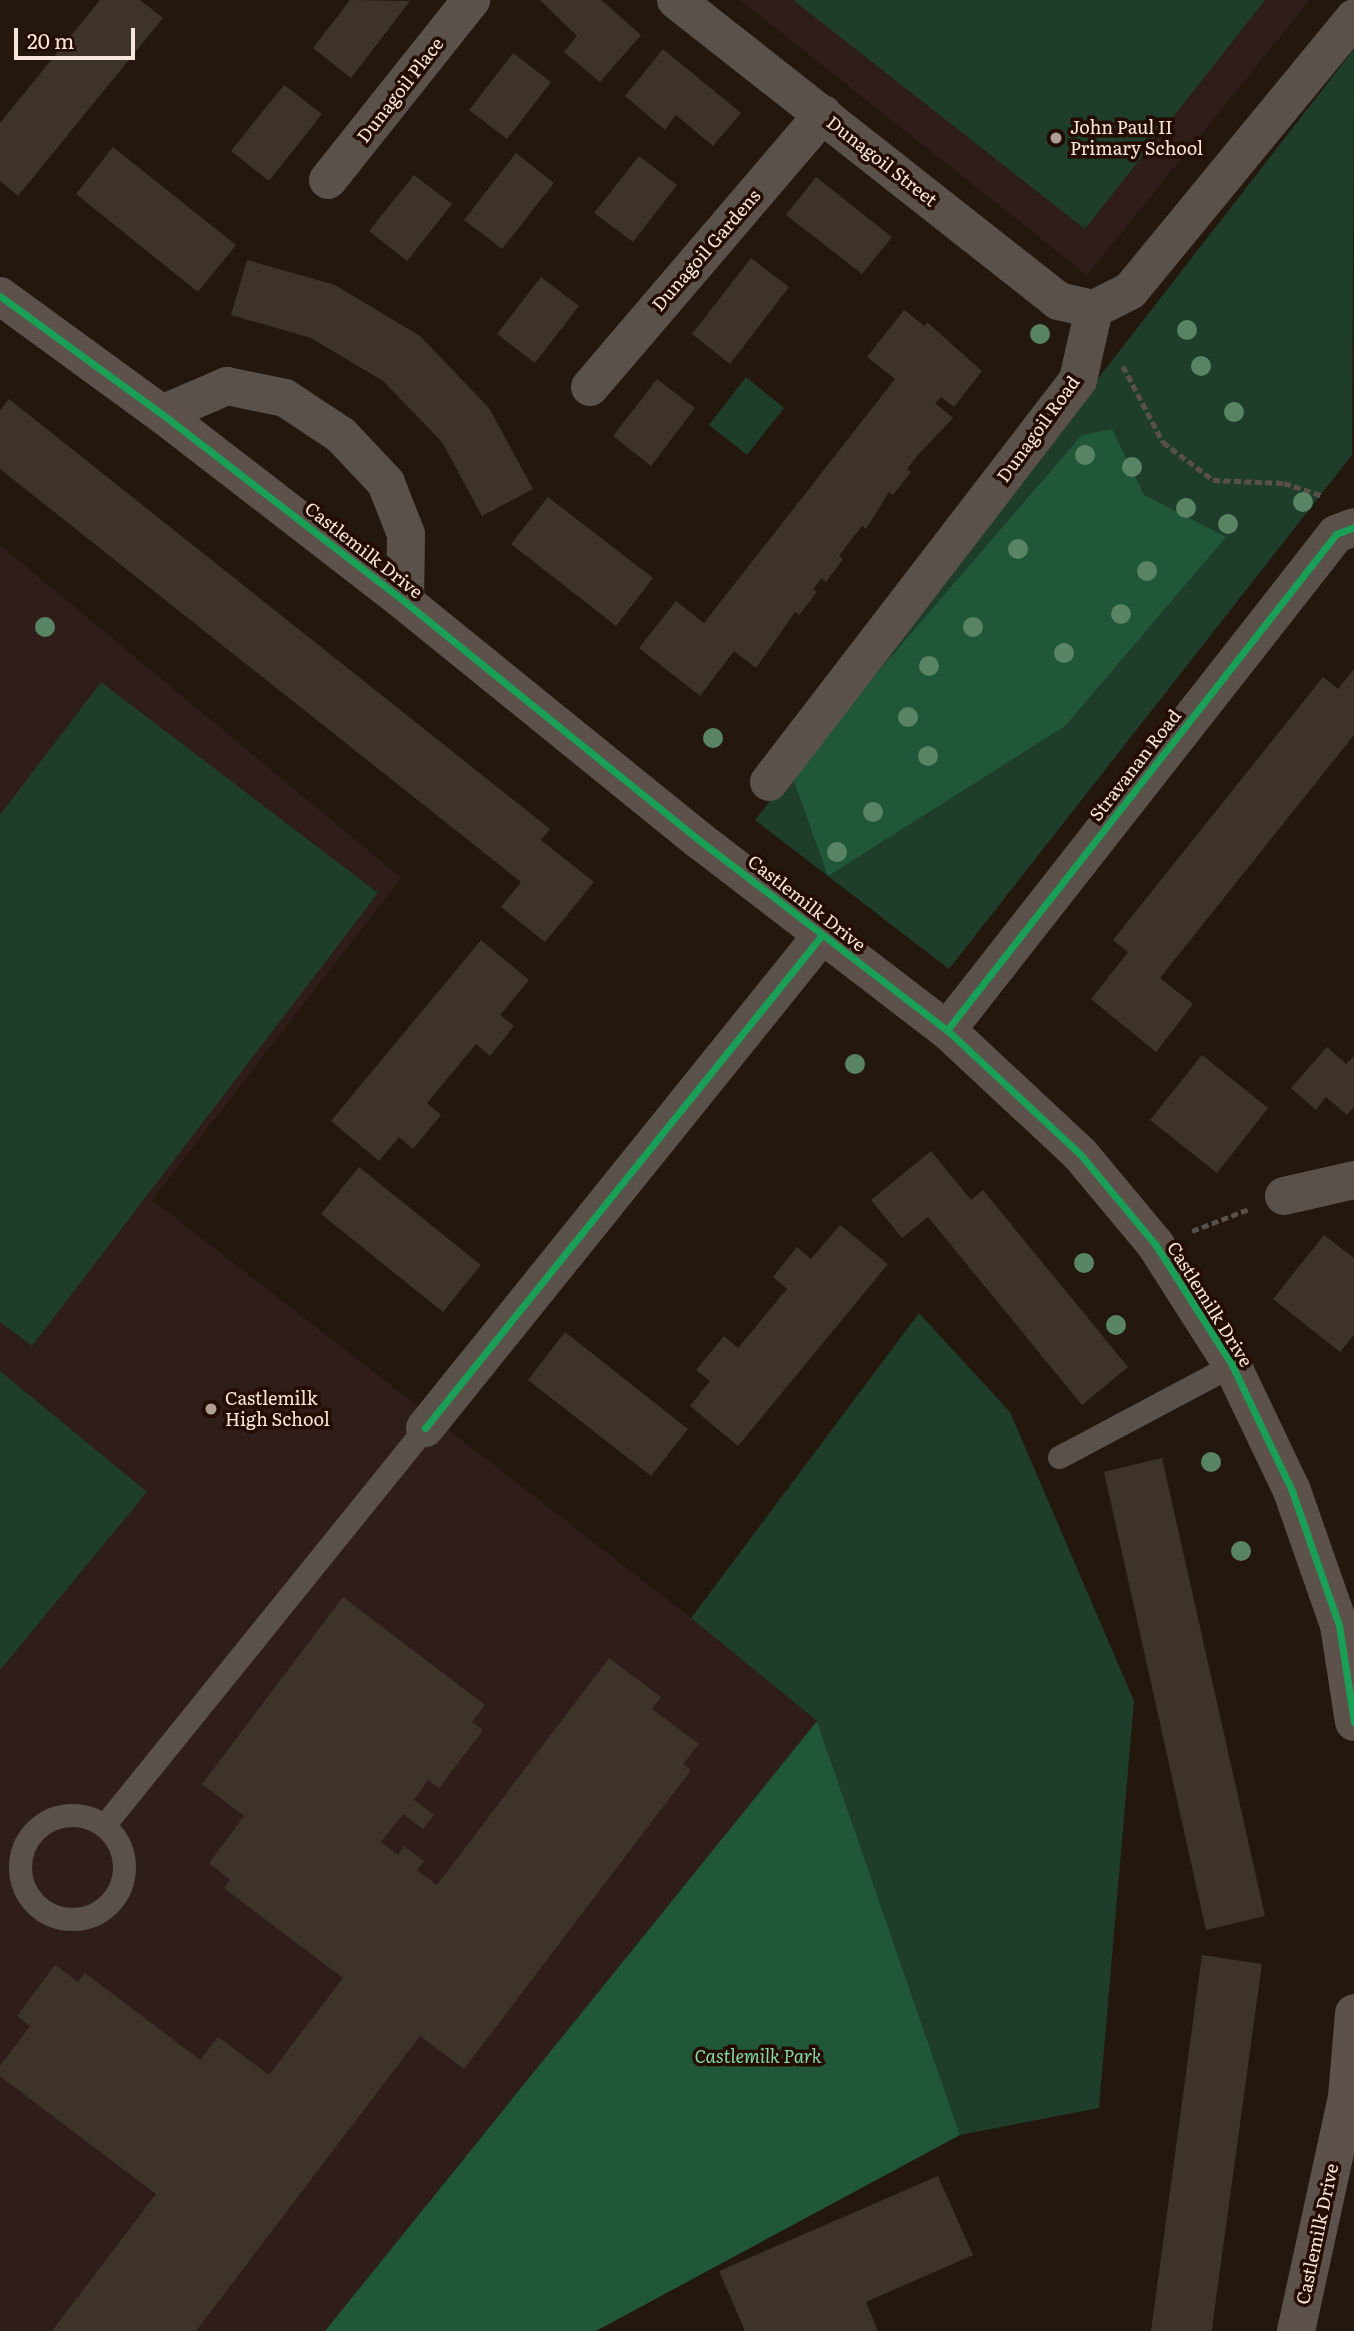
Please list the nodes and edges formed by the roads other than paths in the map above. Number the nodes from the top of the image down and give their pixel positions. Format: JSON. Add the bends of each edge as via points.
{"nodes":[{"id":1,"x":471,"y":0,"type":"edge"},
{"id":2,"x":676,"y":0,"type":"edge"},
{"id":3,"x":1354,"y":18,"type":"edge"},
{"id":4,"x":823,"y":114,"type":"junction"},
{"id":5,"x":328,"y":180,"type":"dead end"},
{"id":6,"x":0,"y":296,"type":"edge"},
{"id":7,"x":1094,"y":309,"type":"junction"},
{"id":8,"x":590,"y":387,"type":"dead end"},
{"id":9,"x":162,"y":414,"type":"junction"},
{"id":10,"x":1342,"y":514,"type":"edge"},
{"id":11,"x":405,"y":602,"type":"junction"},
{"id":12,"x":769,"y":782,"type":"dead end"},
{"id":13,"x":822,"y":936,"type":"junction"},
{"id":14,"x":947,"y":1030,"type":"junction"},
{"id":15,"x":1354,"y":1180,"type":"edge"},
{"id":16,"x":1284,"y":1196,"type":"road end"},
{"id":17,"x":1232,"y":1365,"type":"junction"},
{"id":18,"x":425,"y":1428,"type":"joint"},
{"id":19,"x":1059,"y":1457,"type":"dead end"},
{"id":20,"x":1354,"y":1722,"type":"edge"},
{"id":21,"x":107,"y":1824,"type":"junction"},
{"id":22,"x":1354,"y":2012,"type":"edge"},
{"id":23,"x":1351,"y":2098,"type":"edge"},
{"id":24,"x":1296,"y":2331,"type":"edge"}],
"edges":[{"from":1,"to":5,"type":"street","name":"Dunagoil Place"},
{"from":2,"to":4,"type":"street","name":"Dunagoil Street"},
{"from":3,"to":7,"type":"street","via":[[1130,292]]},
{"from":4,"to":7,"type":"street","name":"Dunagoil Street","via":[[1058,301]]},
{"from":4,"to":8,"type":"street","name":"Dunagoil Gardens"},
{"from":6,"to":9,"type":"street","name":"Castlemilk Drive"},
{"from":7,"to":12,"type":"street","name":"Dunagoil Road","via":[[1078,380]]},
{"from":9,"to":11,"type":"street","name":"Castlemilk Drive"},
{"from":9,"to":11,"type":"street","via":[[227,386],[285,398],[341,435],[386,484],[406,534]]},
{"from":10,"to":14,"type":"street","name":"Stravanan Road","via":[[1336,534]]},
{"from":11,"to":13,"type":"street","name":"Castlemilk Drive"},
{"from":13,"to":14,"type":"street","name":"Castlemilk Drive"},
{"from":13,"to":18,"type":"street"},
{"from":14,"to":17,"type":"street","name":"Castlemilk Drive","via":[[1080,1154],[1155,1244]]},
{"from":15,"to":16,"type":"street"},
{"from":17,"to":19,"type":"lane"},
{"from":17,"to":20,"type":"street","name":"Castlemilk Drive","via":[[1292,1491],[1339,1625]]},
{"from":18,"to":21,"type":"lane"},
{"from":21,"to":21,"type":"lane","via":[[127,1860],[115,1901],[78,1922],[37,1910],[17,1872],[29,1832],[66,1812]]},
{"from":22,"to":23,"type":"street","name":"Castlemilk Drive"},
{"from":23,"to":24,"type":"street","name":"Castlemilk Drive"}]}
